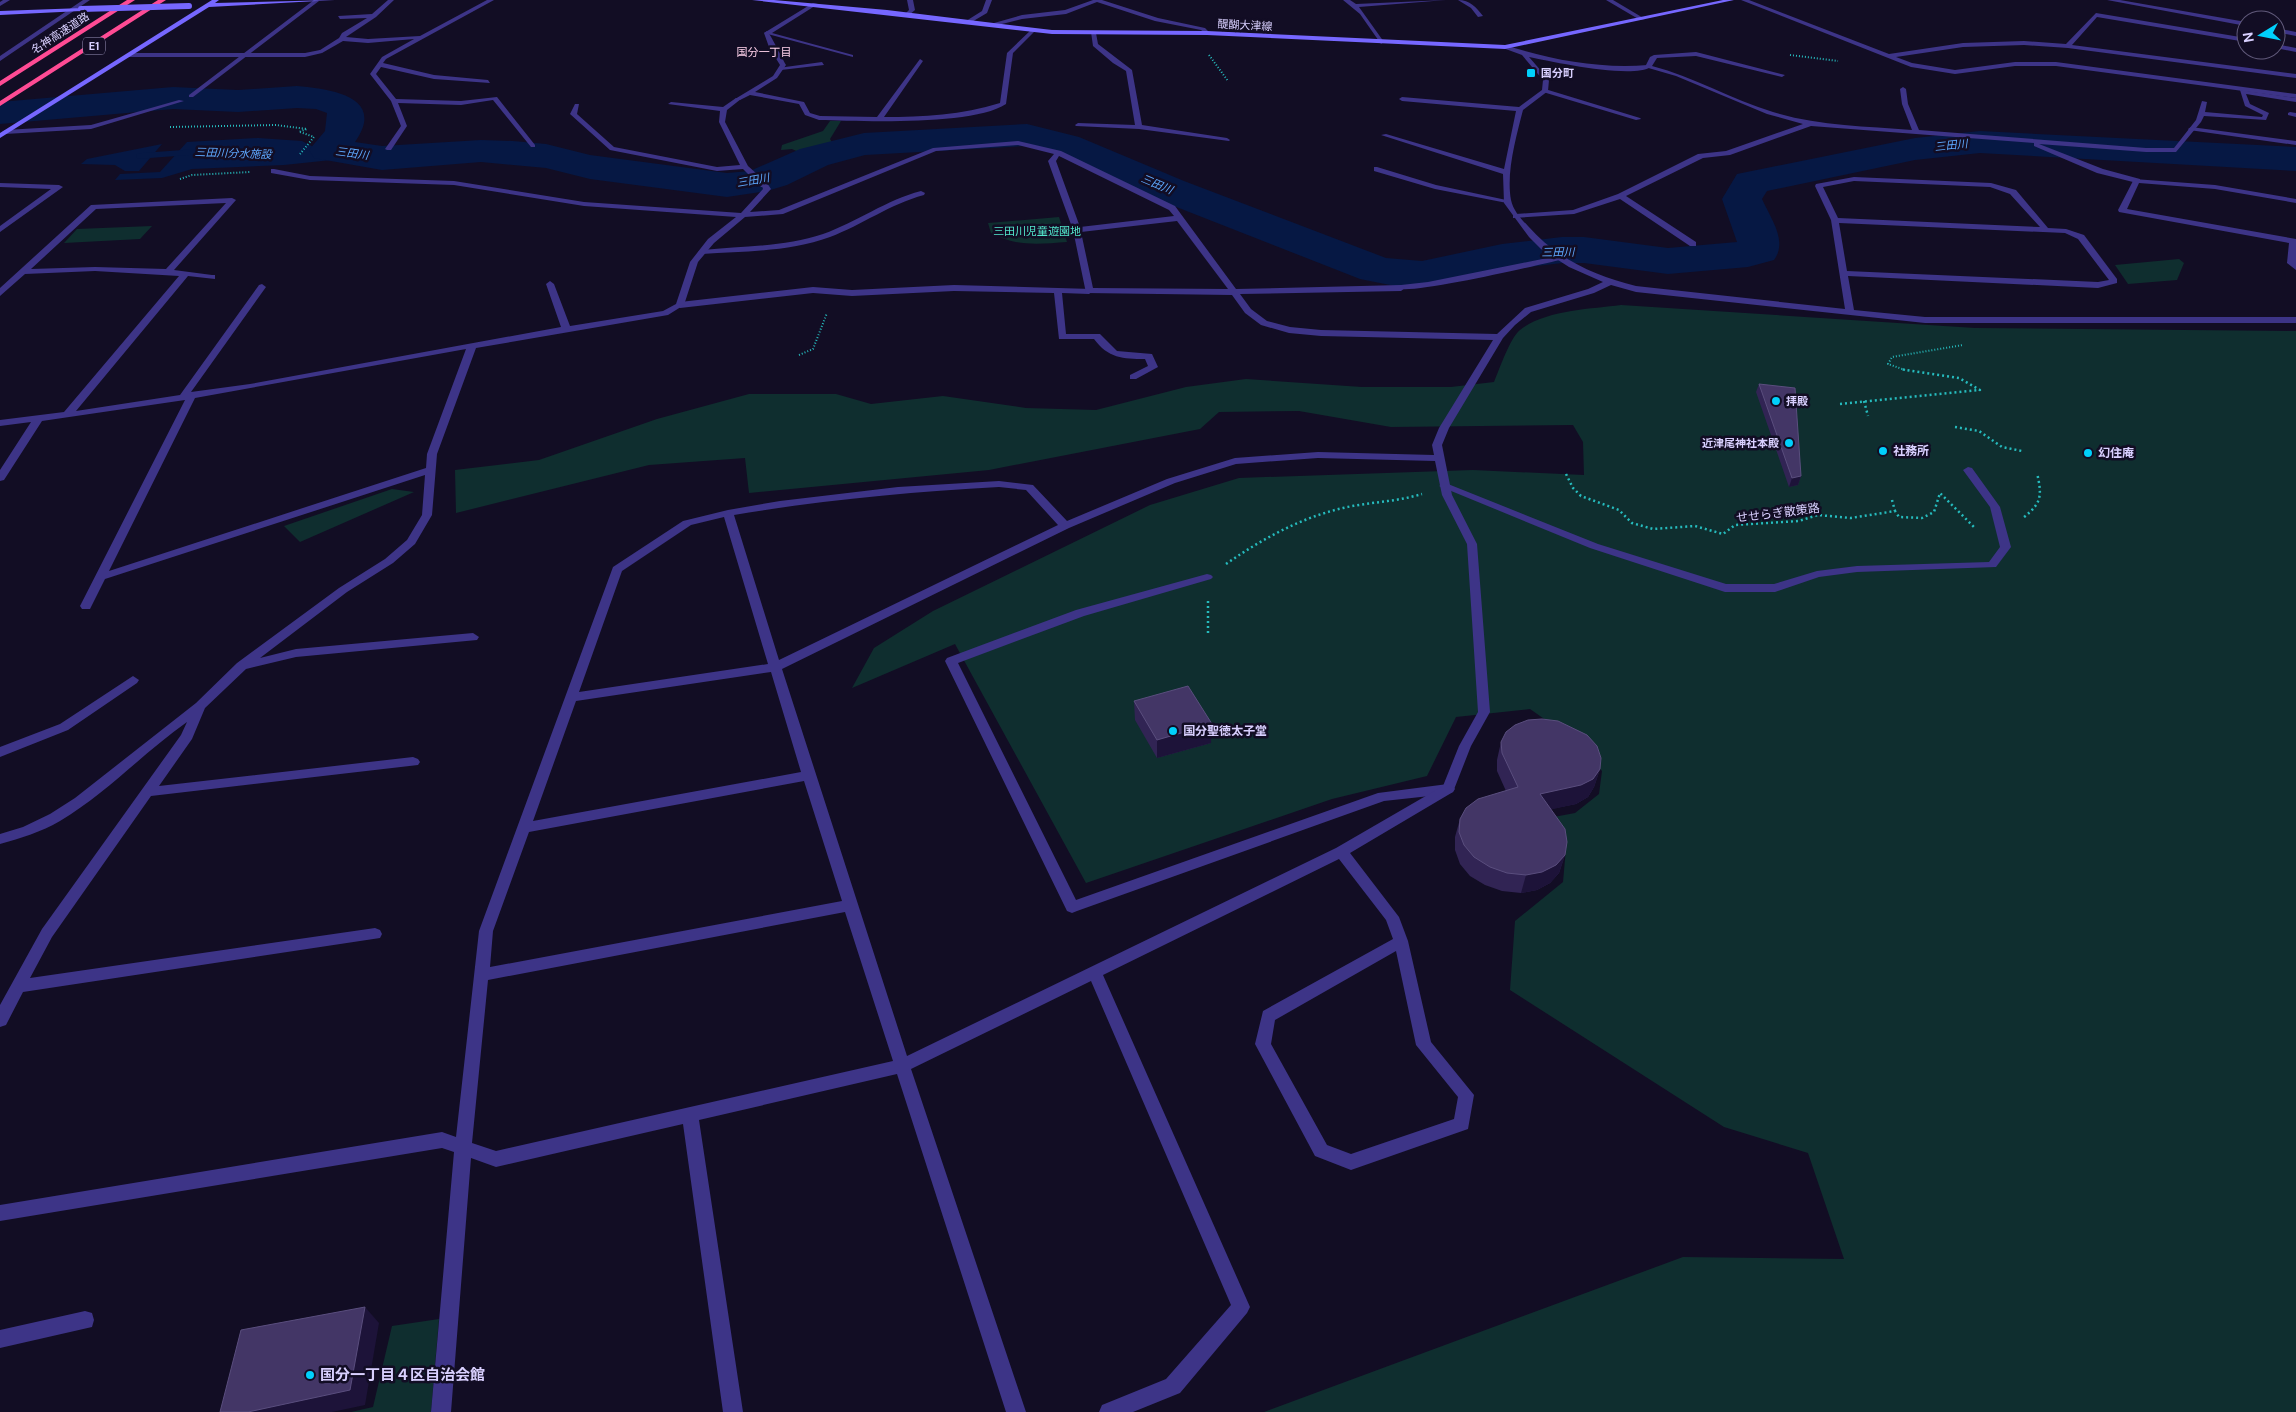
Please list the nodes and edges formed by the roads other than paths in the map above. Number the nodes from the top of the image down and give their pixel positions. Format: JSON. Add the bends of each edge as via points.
{"nodes":[{"id":1,"x":7,"y":0,"type":"edge"},
{"id":2,"x":87,"y":0,"type":"edge"},
{"id":3,"x":132,"y":0,"type":"edge"},
{"id":4,"x":163,"y":0,"type":"edge"},
{"id":5,"x":216,"y":0,"type":"edge"},
{"id":6,"x":332,"y":0,"type":"edge"},
{"id":7,"x":391,"y":0,"type":"edge"},
{"id":8,"x":491,"y":0,"type":"edge"},
{"id":9,"x":755,"y":0,"type":"edge"},
{"id":10,"x":910,"y":0,"type":"edge"},
{"id":11,"x":989,"y":0,"type":"edge"},
{"id":12,"x":1098,"y":0,"type":"edge"},
{"id":13,"x":1346,"y":0,"type":"edge"},
{"id":14,"x":1443,"y":0,"type":"edge"},
{"id":15,"x":1460,"y":0,"type":"edge"},
{"id":16,"x":1609,"y":0,"type":"edge"},
{"id":17,"x":1731,"y":0,"type":"edge"},
{"id":18,"x":1744,"y":0,"type":"edge"},
{"id":19,"x":2110,"y":0,"type":"edge"},
{"id":20,"x":316,"y":1,"type":"edge"},
{"id":21,"x":805,"y":2,"type":"edge"},
{"id":22,"x":0,"y":4,"type":"edge"},
{"id":23,"x":815,"y":4,"type":"junction"},
{"id":24,"x":208,"y":5,"type":"junction"},
{"id":25,"x":1355,"y":6,"type":"junction"},
{"id":26,"x":72,"y":10,"type":"junction"},
{"id":27,"x":0,"y":13,"type":"edge"},
{"id":28,"x":908,"y":14,"type":"junction"},
{"id":29,"x":374,"y":16,"type":"junction"},
{"id":30,"x":1480,"y":16,"type":"dead end"},
{"id":31,"x":340,"y":17,"type":"dead end"},
{"id":32,"x":1642,"y":19,"type":"junction"},
{"id":33,"x":968,"y":22,"type":"junction"},
{"id":34,"x":2236,"y":22,"type":"edge"},
{"id":35,"x":990,"y":25,"type":"junction"},
{"id":36,"x":1032,"y":30,"type":"junction"},
{"id":37,"x":767,"y":33,"type":"junction"},
{"id":38,"x":1094,"y":33,"type":"junction"},
{"id":39,"x":1207,"y":33,"type":"junction"},
{"id":40,"x":423,"y":37,"type":"junction"},
{"id":41,"x":2236,"y":38,"type":"edge"},
{"id":42,"x":342,"y":40,"type":"junction"},
{"id":43,"x":1381,"y":42,"type":"junction"},
{"id":44,"x":2068,"y":46,"type":"junction"},
{"id":45,"x":1505,"y":47,"type":"junction"},
{"id":46,"x":129,"y":55,"type":"junction"},
{"id":47,"x":244,"y":55,"type":"junction"},
{"id":48,"x":851,"y":56,"type":"dead end"},
{"id":49,"x":1525,"y":56,"type":"junction"},
{"id":50,"x":1887,"y":56,"type":"junction"},
{"id":51,"x":0,"y":59,"type":"edge"},
{"id":52,"x":920,"y":61,"type":"dead end"},
{"id":53,"x":378,"y":64,"type":"junction"},
{"id":54,"x":822,"y":64,"type":"dead end"},
{"id":55,"x":1648,"y":67,"type":"junction"},
{"id":56,"x":781,"y":68,"type":"junction"},
{"id":57,"x":1782,"y":75,"type":"dead end"},
{"id":58,"x":2296,"y":76,"type":"edge"},
{"id":59,"x":488,"y":82,"type":"dead end"},
{"id":60,"x":0,"y":84,"type":"edge"},
{"id":61,"x":1903,"y":89,"type":"dead end"},
{"id":62,"x":1544,"y":91,"type":"junction"},
{"id":63,"x":750,"y":93,"type":"junction"},
{"id":64,"x":191,"y":96,"type":"dead end"},
{"id":65,"x":2296,"y":96,"type":"edge"},
{"id":66,"x":1402,"y":99,"type":"dead end"},
{"id":67,"x":2296,"y":100,"type":"edge"},
{"id":68,"x":182,"y":101,"type":"dead end"},
{"id":69,"x":394,"y":101,"type":"junction"},
{"id":70,"x":2204,"y":102,"type":"dead end"},
{"id":71,"x":0,"y":104,"type":"edge"},
{"id":72,"x":671,"y":104,"type":"dead end"},
{"id":73,"x":577,"y":105,"type":"dead end"},
{"id":74,"x":724,"y":109,"type":"junction"},
{"id":75,"x":1520,"y":109,"type":"junction"},
{"id":76,"x":2202,"y":114,"type":"junction"},
{"id":77,"x":880,"y":118,"type":"junction"},
{"id":78,"x":1638,"y":119,"type":"dead end"},
{"id":79,"x":1810,"y":124,"type":"junction"},
{"id":80,"x":1078,"y":125,"type":"dead end"},
{"id":81,"x":1139,"y":126,"type":"junction"},
{"id":82,"x":2191,"y":129,"type":"junction"},
{"id":83,"x":1916,"y":131,"type":"junction"},
{"id":84,"x":3,"y":134,"type":"edge"},
{"id":85,"x":1384,"y":136,"type":"dead end"},
{"id":86,"x":1227,"y":140,"type":"dead end"},
{"id":87,"x":2031,"y":142,"type":"junction"},
{"id":88,"x":2296,"y":143,"type":"edge"},
{"id":89,"x":532,"y":146,"type":"dead end"},
{"id":90,"x":389,"y":149,"type":"dead end"},
{"id":91,"x":1058,"y":153,"type":"junction"},
{"id":92,"x":745,"y":167,"type":"junction"},
{"id":93,"x":1377,"y":169,"type":"dead end"},
{"id":94,"x":274,"y":171,"type":"dead end"},
{"id":95,"x":1508,"y":173,"type":"junction"},
{"id":96,"x":2137,"y":181,"type":"junction"},
{"id":97,"x":0,"y":185,"type":"edge"},
{"id":98,"x":921,"y":193,"type":"dead end"},
{"id":99,"x":1621,"y":196,"type":"junction"},
{"id":100,"x":1507,"y":201,"type":"junction"},
{"id":101,"x":2296,"y":201,"type":"edge"},
{"id":102,"x":743,"y":215,"type":"junction"},
{"id":103,"x":1516,"y":216,"type":"junction"},
{"id":104,"x":1181,"y":218,"type":"junction"},
{"id":105,"x":1834,"y":220,"type":"junction"},
{"id":106,"x":0,"y":230,"type":"edge"},
{"id":107,"x":1077,"y":230,"type":"junction"},
{"id":108,"x":2046,"y":230,"type":"junction"},
{"id":109,"x":2295,"y":242,"type":"edge"},
{"id":110,"x":1693,"y":244,"type":"dead end"},
{"id":111,"x":702,"y":252,"type":"junction"},
{"id":112,"x":1555,"y":256,"type":"junction"},
{"id":113,"x":2296,"y":268,"type":"edge"},
{"id":114,"x":169,"y":271,"type":"junction"},
{"id":115,"x":24,"y":272,"type":"junction"},
{"id":116,"x":1843,"y":273,"type":"junction"},
{"id":117,"x":186,"y":274,"type":"junction"},
{"id":118,"x":212,"y":277,"type":"dead end"},
{"id":119,"x":1608,"y":283,"type":"junction"},
{"id":120,"x":550,"y":284,"type":"dead end"},
{"id":121,"x":262,"y":287,"type":"dead end"},
{"id":122,"x":1058,"y":291,"type":"junction"},
{"id":123,"x":1089,"y":291,"type":"junction"},
{"id":124,"x":1234,"y":292,"type":"junction"},
{"id":125,"x":0,"y":293,"type":"edge"},
{"id":126,"x":680,"y":305,"type":"junction"},
{"id":127,"x":1850,"y":312,"type":"junction"},
{"id":128,"x":2296,"y":320,"type":"edge"},
{"id":129,"x":566,"y":328,"type":"junction"},
{"id":130,"x":1499,"y":338,"type":"junction"},
{"id":131,"x":472,"y":346,"type":"junction"},
{"id":132,"x":1133,"y":378,"type":"dead end"},
{"id":133,"x":188,"y":396,"type":"junction"},
{"id":134,"x":67,"y":415,"type":"junction"},
{"id":135,"x":38,"y":419,"type":"junction"},
{"id":136,"x":0,"y":423,"type":"edge"},
{"id":137,"x":1439,"y":458,"type":"junction"},
{"id":138,"x":431,"y":470,"type":"junction"},
{"id":139,"x":1968,"y":470,"type":"dead end"},
{"id":140,"x":0,"y":478,"type":"edge"},
{"id":141,"x":1444,"y":486,"type":"junction"},
{"id":142,"x":728,"y":512,"type":"junction"},
{"id":143,"x":1065,"y":526,"type":"junction"},
{"id":144,"x":101,"y":577,"type":"junction"},
{"id":145,"x":1207,"y":577,"type":"road end"},
{"id":146,"x":86,"y":606,"type":"dead end"},
{"id":147,"x":473,"y":637,"type":"dead end"},
{"id":148,"x":241,"y":666,"type":"junction"},
{"id":149,"x":775,"y":667,"type":"junction"},
{"id":150,"x":132,"y":680,"type":"dead end"},
{"id":151,"x":572,"y":697,"type":"junction"},
{"id":152,"x":200,"y":706,"type":"junction"},
{"id":153,"x":0,"y":752,"type":"edge"},
{"id":154,"x":413,"y":762,"type":"dead end"},
{"id":155,"x":809,"y":775,"type":"junction"},
{"id":156,"x":1448,"y":789,"type":"junction"},
{"id":157,"x":146,"y":792,"type":"junction"},
{"id":158,"x":522,"y":828,"type":"junction"},
{"id":159,"x":0,"y":839,"type":"edge"},
{"id":160,"x":1341,"y":852,"type":"junction"},
{"id":161,"x":850,"y":905,"type":"junction"},
{"id":162,"x":375,"y":934,"type":"dead end"},
{"id":163,"x":1402,"y":941,"type":"junction"},
{"id":164,"x":1095,"y":973,"type":"junction"},
{"id":165,"x":480,"y":974,"type":"junction"},
{"id":166,"x":18,"y":986,"type":"junction"},
{"id":167,"x":0,"y":1020,"type":"edge"},
{"id":168,"x":902,"y":1066,"type":"junction"},
{"id":169,"x":690,"y":1115,"type":"junction"},
{"id":170,"x":463,"y":1147,"type":"junction"},
{"id":171,"x":0,"y":1213,"type":"edge"},
{"id":172,"x":85,"y":1320,"type":"dead end"},
{"id":173,"x":0,"y":1338,"type":"edge"},
{"id":174,"x":441,"y":1412,"type":"edge"},
{"id":175,"x":733,"y":1412,"type":"edge"},
{"id":176,"x":1016,"y":1412,"type":"edge"},
{"id":177,"x":1109,"y":1412,"type":"edge"}],
"edges":[{"from":1,"to":22,"type":"street"},
{"from":2,"to":26,"type":"street"},
{"from":3,"to":60,"type":"highway","name":"名神高速道路","number":"E1"},
{"from":4,"to":71,"type":"highway","number":"E1"},
{"from":5,"to":24,"type":"main road"},
{"from":6,"to":20,"type":"main road"},
{"from":7,"to":29,"type":"street"},
{"from":8,"to":40,"type":"street"},
{"from":9,"to":21,"type":"main road","name":"醍醐大津線"},
{"from":10,"to":28,"type":"street","via":[[912,10]]},
{"from":11,"to":33,"type":"street","via":[[985,12]]},
{"from":12,"to":35,"type":"street","via":[[1066,12]]},
{"from":12,"to":39,"type":"street","via":[[1166,23],[1203,29]]},
{"from":13,"to":25,"type":"street"},
{"from":14,"to":25,"type":"street"},
{"from":15,"to":30,"type":"street","via":[[1473,7]]},
{"from":16,"to":32,"type":"street"},
{"from":17,"to":32,"type":"main road","name":"醍醐大津線"},
{"from":18,"to":50,"type":"street"},
{"from":19,"to":34,"type":"street"},
{"from":20,"to":24,"type":"main road"},
{"from":20,"to":47,"type":"street"},
{"from":21,"to":23,"type":"main road","name":"醍醐大津線"},
{"from":23,"to":28,"type":"main road","name":"醍醐大津線"},
{"from":23,"to":37,"type":"street"},
{"from":24,"to":26,"type":"main road","bridge":true},
{"from":24,"to":46,"type":"main road"},
{"from":25,"to":43,"type":"street"},
{"from":26,"to":27,"type":"main road"},
{"from":26,"to":51,"type":"street"},
{"from":28,"to":33,"type":"main road","name":"醍醐大津線"},
{"from":29,"to":31,"type":"street"},
{"from":29,"to":42,"type":"street","via":[[344,34]]},
{"from":32,"to":45,"type":"main road","name":"醍醐大津線"},
{"from":33,"to":35,"type":"main road","name":"醍醐大津線"},
{"from":35,"to":36,"type":"main road","name":"醍醐大津線"},
{"from":36,"to":38,"type":"main road","name":"醍醐大津線"},
{"from":36,"to":77,"type":"street","via":[[1010,53],[1003,104],[936,117]]},
{"from":37,"to":48,"type":"street"},
{"from":37,"to":56,"type":"street","via":[[783,65]]},
{"from":38,"to":39,"type":"main road","name":"醍醐大津線"},
{"from":38,"to":81,"type":"street","via":[[1095,45],[1114,64],[1129,70]]},
{"from":39,"to":43,"type":"main road","name":"醍醐大津線"},
{"from":40,"to":42,"type":"street"},
{"from":40,"to":53,"type":"street"},
{"from":41,"to":44,"type":"street","via":[[2096,15]]},
{"from":42,"to":47,"type":"street","via":[[320,52],[306,55]]},
{"from":43,"to":45,"type":"main road","name":"醍醐大津線"},
{"from":44,"to":50,"type":"street","via":[[1963,44]]},
{"from":44,"to":58,"type":"street"},
{"from":45,"to":49,"type":"street"},
{"from":46,"to":47,"type":"street"},
{"from":46,"to":84,"type":"main road"},
{"from":47,"to":64,"type":"street"},
{"from":49,"to":55,"type":"street","via":[[1598,68],[1634,70]]},
{"from":49,"to":62,"type":"street","via":[[1546,80]]},
{"from":50,"to":65,"type":"street","via":[[1931,70],[1955,72],[2015,64],[2056,64]]},
{"from":52,"to":77,"type":"street"},
{"from":53,"to":59,"type":"street","via":[[434,77]]},
{"from":53,"to":69,"type":"street","via":[[373,74]]},
{"from":54,"to":56,"type":"street"},
{"from":55,"to":57,"type":"street","via":[[1656,56],[1696,54]]},
{"from":55,"to":79,"type":"street","via":[[1678,75],[1769,113]]},
{"from":56,"to":63,"type":"street","via":[[775,77]]},
{"from":61,"to":83,"type":"street"},
{"from":62,"to":75,"type":"street"},
{"from":62,"to":78,"type":"street"},
{"from":63,"to":74,"type":"street"},
{"from":63,"to":77,"type":"street","via":[[802,103],[807,114],[819,118]]},
{"from":66,"to":75,"type":"street"},
{"from":67,"to":76,"type":"street","via":[[2242,91],[2247,105],[2267,114],[2264,119]]},
{"from":68,"to":84,"type":"street","via":[[90,127]]},
{"from":69,"to":89,"type":"street","via":[[462,103],[495,98]]},
{"from":69,"to":90,"type":"street","via":[[404,126]]},
{"from":70,"to":76,"type":"street"},
{"from":72,"to":74,"type":"street"},
{"from":73,"to":92,"type":"street","via":[[573,114],[612,149],[716,169]]},
{"from":74,"to":92,"type":"street","via":[[722,122]]},
{"from":75,"to":95,"type":"street"},
{"from":76,"to":82,"type":"street","via":[[2200,121]]},
{"from":79,"to":83,"type":"street"},
{"from":79,"to":99,"type":"street","via":[[1727,153],[1701,156]]},
{"from":80,"to":81,"type":"street"},
{"from":81,"to":86,"type":"street"},
{"from":82,"to":87,"type":"street","via":[[2176,150]]},
{"from":82,"to":88,"type":"street"},
{"from":83,"to":87,"type":"street"},
{"from":85,"to":95,"type":"street"},
{"from":87,"to":96,"type":"street","via":[[2100,171]]},
{"from":91,"to":102,"type":"street","via":[[1018,143],[935,149],[780,212]]},
{"from":91,"to":104,"type":"street","via":[[1160,200]]},
{"from":91,"to":107,"type":"street","via":[[1052,161]]},
{"from":92,"to":102,"type":"street","via":[[768,189]]},
{"from":93,"to":100,"type":"street","via":[[1435,187]]},
{"from":94,"to":102,"type":"street","via":[[310,178],[454,183],[584,204]]},
{"from":95,"to":100,"type":"street"},
{"from":96,"to":101,"type":"street","via":[[2215,187]]},
{"from":96,"to":109,"type":"street","via":[[2122,210]]},
{"from":97,"to":106,"type":"street","via":[[59,187]]},
{"from":98,"to":111,"type":"street","via":[[904,197],[825,236],[798,243]]},
{"from":99,"to":103,"type":"street","via":[[1574,212]]},
{"from":99,"to":110,"type":"street"},
{"from":100,"to":103,"type":"street"},
{"from":102,"to":111,"type":"street"},
{"from":103,"to":112,"type":"street","via":[[1540,246]]},
{"from":104,"to":107,"type":"street"},
{"from":104,"to":124,"type":"street"},
{"from":105,"to":108,"type":"street"},
{"from":105,"to":108,"type":"street","via":[[1820,186],[1854,179],[1971,184],[1990,185],[2013,192]]},
{"from":105,"to":116,"type":"street"},
{"from":107,"to":123,"type":"street"},
{"from":108,"to":116,"type":"street","via":[[2081,236],[2114,281],[2098,285]]},
{"from":109,"to":113,"type":"street","via":[[2291,263]]},
{"from":111,"to":126,"type":"street","via":[[694,262]]},
{"from":112,"to":119,"type":"street"},
{"from":112,"to":124,"type":"street","via":[[1428,285]]},
{"from":114,"to":115,"type":"street","via":[[77,268]]},
{"from":114,"to":115,"type":"street","via":[[232,200],[94,207]]},
{"from":114,"to":117,"type":"street"},
{"from":115,"to":125,"type":"street"},
{"from":116,"to":127,"type":"street"},
{"from":117,"to":118,"type":"street"},
{"from":117,"to":134,"type":"street"},
{"from":119,"to":127,"type":"street","via":[[1636,290]]},
{"from":119,"to":130,"type":"street","via":[[1528,310]]},
{"from":120,"to":129,"type":"street"},
{"from":121,"to":133,"type":"street"},
{"from":122,"to":123,"type":"street"},
{"from":122,"to":126,"type":"street","via":[[954,288],[852,293],[813,290]]},
{"from":122,"to":132,"type":"street","via":[[1062,337],[1097,336],[1104,348],[1116,356],[1149,356],[1153,367]]},
{"from":123,"to":124,"type":"street"},
{"from":124,"to":130,"type":"street","via":[[1248,311],[1264,323],[1290,330]]},
{"from":126,"to":129,"type":"street","via":[[665,312]]},
{"from":127,"to":128,"type":"street","via":[[1925,320]]},
{"from":129,"to":131,"type":"street"},
{"from":130,"to":137,"type":"street","via":[[1444,428],[1437,445]]},
{"from":131,"to":133,"type":"street"},
{"from":131,"to":138,"type":"street","via":[[432,454]]},
{"from":133,"to":134,"type":"street"},
{"from":133,"to":144,"type":"street"},
{"from":134,"to":135,"type":"street"},
{"from":135,"to":136,"type":"street"},
{"from":135,"to":140,"type":"street"},
{"from":137,"to":141,"type":"street"},
{"from":137,"to":143,"type":"street","via":[[1318,455],[1235,461],[1172,481]]},
{"from":138,"to":144,"type":"street"},
{"from":138,"to":148,"type":"street","via":[[427,516],[411,542]]},
{"from":139,"to":141,"type":"street","via":[[1995,507],[2006,547],[1992,565],[1857,569],[1817,574],[1775,588],[1725,588],[1594,546]]},
{"from":141,"to":156,"type":"street","via":[[1472,544],[1484,712],[1465,746]]},
{"from":142,"to":143,"type":"street","via":[[898,490],[999,484],[1029,487]]},
{"from":142,"to":149,"type":"street"},
{"from":142,"to":151,"type":"street","via":[[687,523],[617,568]]},
{"from":143,"to":149,"type":"street"},
{"from":144,"to":146,"type":"street"},
{"from":145,"to":156,"type":"street","via":[[1080,613],[951,661],[1072,906],[1383,796]]},
{"from":147,"to":148,"type":"street","via":[[296,653]]},
{"from":148,"to":152,"type":"street"},
{"from":149,"to":151,"type":"street"},
{"from":149,"to":155,"type":"street"},
{"from":150,"to":153,"type":"street","via":[[64,727]]},
{"from":151,"to":158,"type":"street"},
{"from":152,"to":157,"type":"street","via":[[187,736]]},
{"from":152,"to":159,"type":"street","via":[[172,724],[98,788],[41,825]]},
{"from":154,"to":157,"type":"street"},
{"from":155,"to":158,"type":"street"},
{"from":155,"to":161,"type":"street"},
{"from":156,"to":160,"type":"street"},
{"from":157,"to":166,"type":"street","via":[[47,934]]},
{"from":158,"to":165,"type":"street","via":[[486,930]]},
{"from":160,"to":163,"type":"street","via":[[1392,917]]},
{"from":160,"to":164,"type":"street"},
{"from":161,"to":165,"type":"street"},
{"from":161,"to":168,"type":"street"},
{"from":162,"to":166,"type":"street"},
{"from":163,"to":163,"type":"street","via":[[1424,1045],[1466,1095],[1462,1124],[1351,1162],[1321,1151],[1263,1044],[1268,1016]]},
{"from":164,"to":168,"type":"street"},
{"from":164,"to":177,"type":"street","via":[[1241,1307],[1173,1386]]},
{"from":165,"to":170,"type":"street"},
{"from":166,"to":167,"type":"street"},
{"from":168,"to":169,"type":"street"},
{"from":168,"to":176,"type":"street"},
{"from":169,"to":170,"type":"street","via":[[496,1159]]},
{"from":169,"to":175,"type":"street"},
{"from":170,"to":171,"type":"street","via":[[442,1140]]},
{"from":170,"to":174,"type":"street"},
{"from":172,"to":173,"type":"street"}]}
